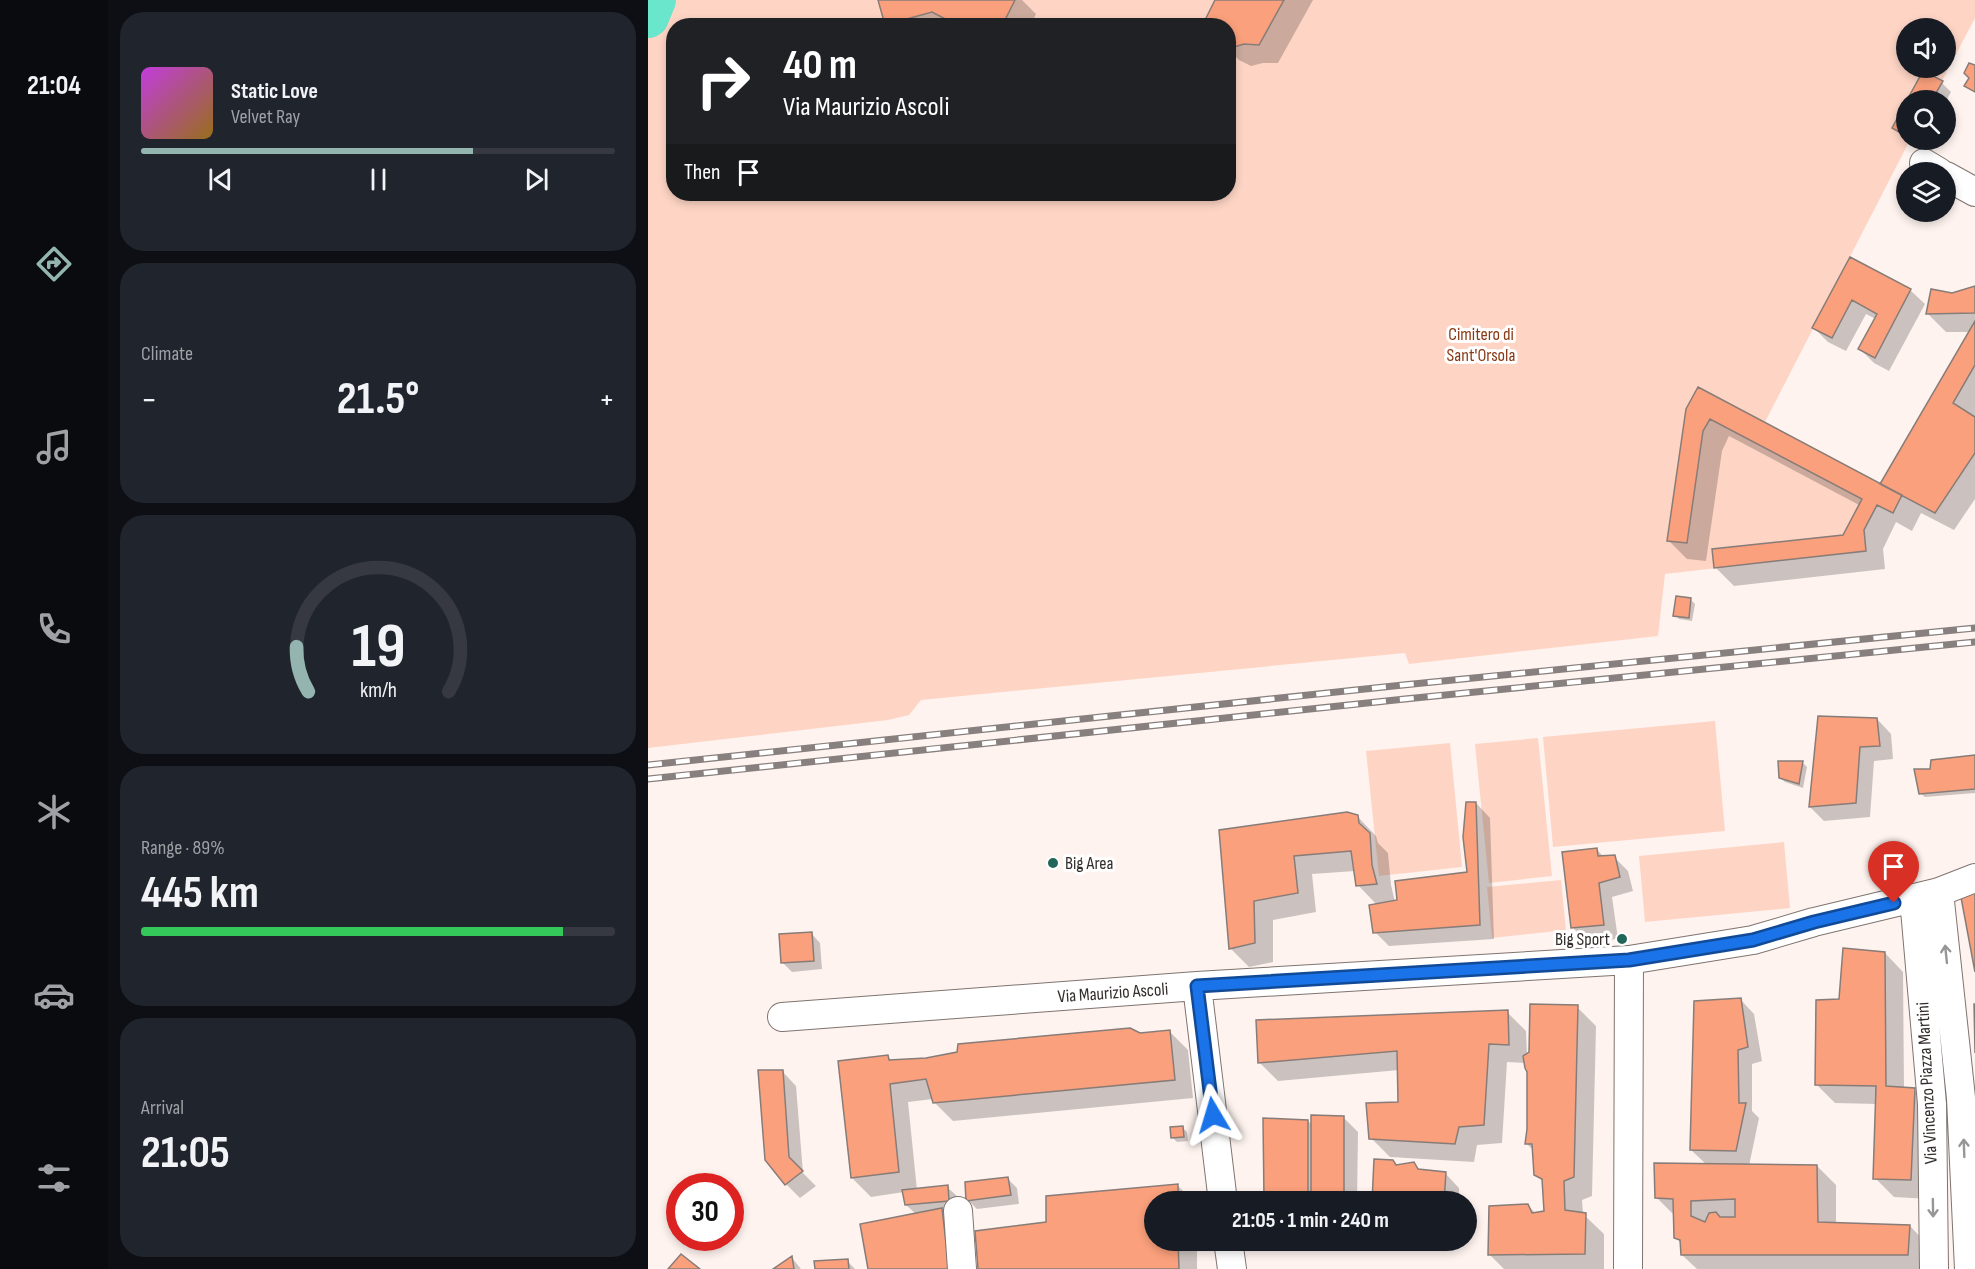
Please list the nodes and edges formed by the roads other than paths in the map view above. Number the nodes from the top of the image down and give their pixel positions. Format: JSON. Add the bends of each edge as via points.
{"nodes":[{"id":1,"x":1956,"y":182,"type":"edge"},
{"id":2,"x":1975,"y":192,"type":"edge"},
{"id":3,"x":1975,"y":878,"type":"edge"},
{"id":4,"x":1926,"y":895,"type":"junction"},
{"id":5,"x":1629,"y":960,"type":"junction"},
{"id":6,"x":1197,"y":986,"type":"junction"},
{"id":7,"x":782,"y":1017,"type":"dead end"},
{"id":8,"x":1222,"y":1191,"type":"edge"},
{"id":9,"x":958,"y":1211,"type":"dead end"},
{"id":10,"x":1230,"y":1251,"type":"edge"},
{"id":11,"x":962,"y":1269,"type":"edge"},
{"id":12,"x":1232,"y":1269,"type":"edge"},
{"id":13,"x":1628,"y":1269,"type":"edge"},
{"id":14,"x":1934,"y":1269,"type":"edge"},
{"id":15,"x":1969,"y":1269,"type":"edge"}],
"edges":[{"from":1,"to":2,"type":"street"},
{"from":3,"to":4,"type":"street","name":"Via Maurizio Ascoli"},
{"from":4,"to":5,"type":"street","name":"Via Maurizio Ascoli","via":[[1753,940]]},
{"from":4,"to":14,"type":"street","name":"Via Vincenzo Piazza Martini","one_way":true},
{"from":15,"to":4,"type":"street","name":"Via Vincenzo Piazza Martini","one_way":true,"via":[[1961,1098]]},
{"from":5,"to":6,"type":"street","name":"Via Maurizio Ascoli"},
{"from":5,"to":13,"type":"street"},
{"from":6,"to":7,"type":"street","name":"Via Maurizio Ascoli"},
{"from":6,"to":8,"type":"street"},
{"from":9,"to":11,"type":"street"},
{"from":10,"to":12,"type":"street"}]}
